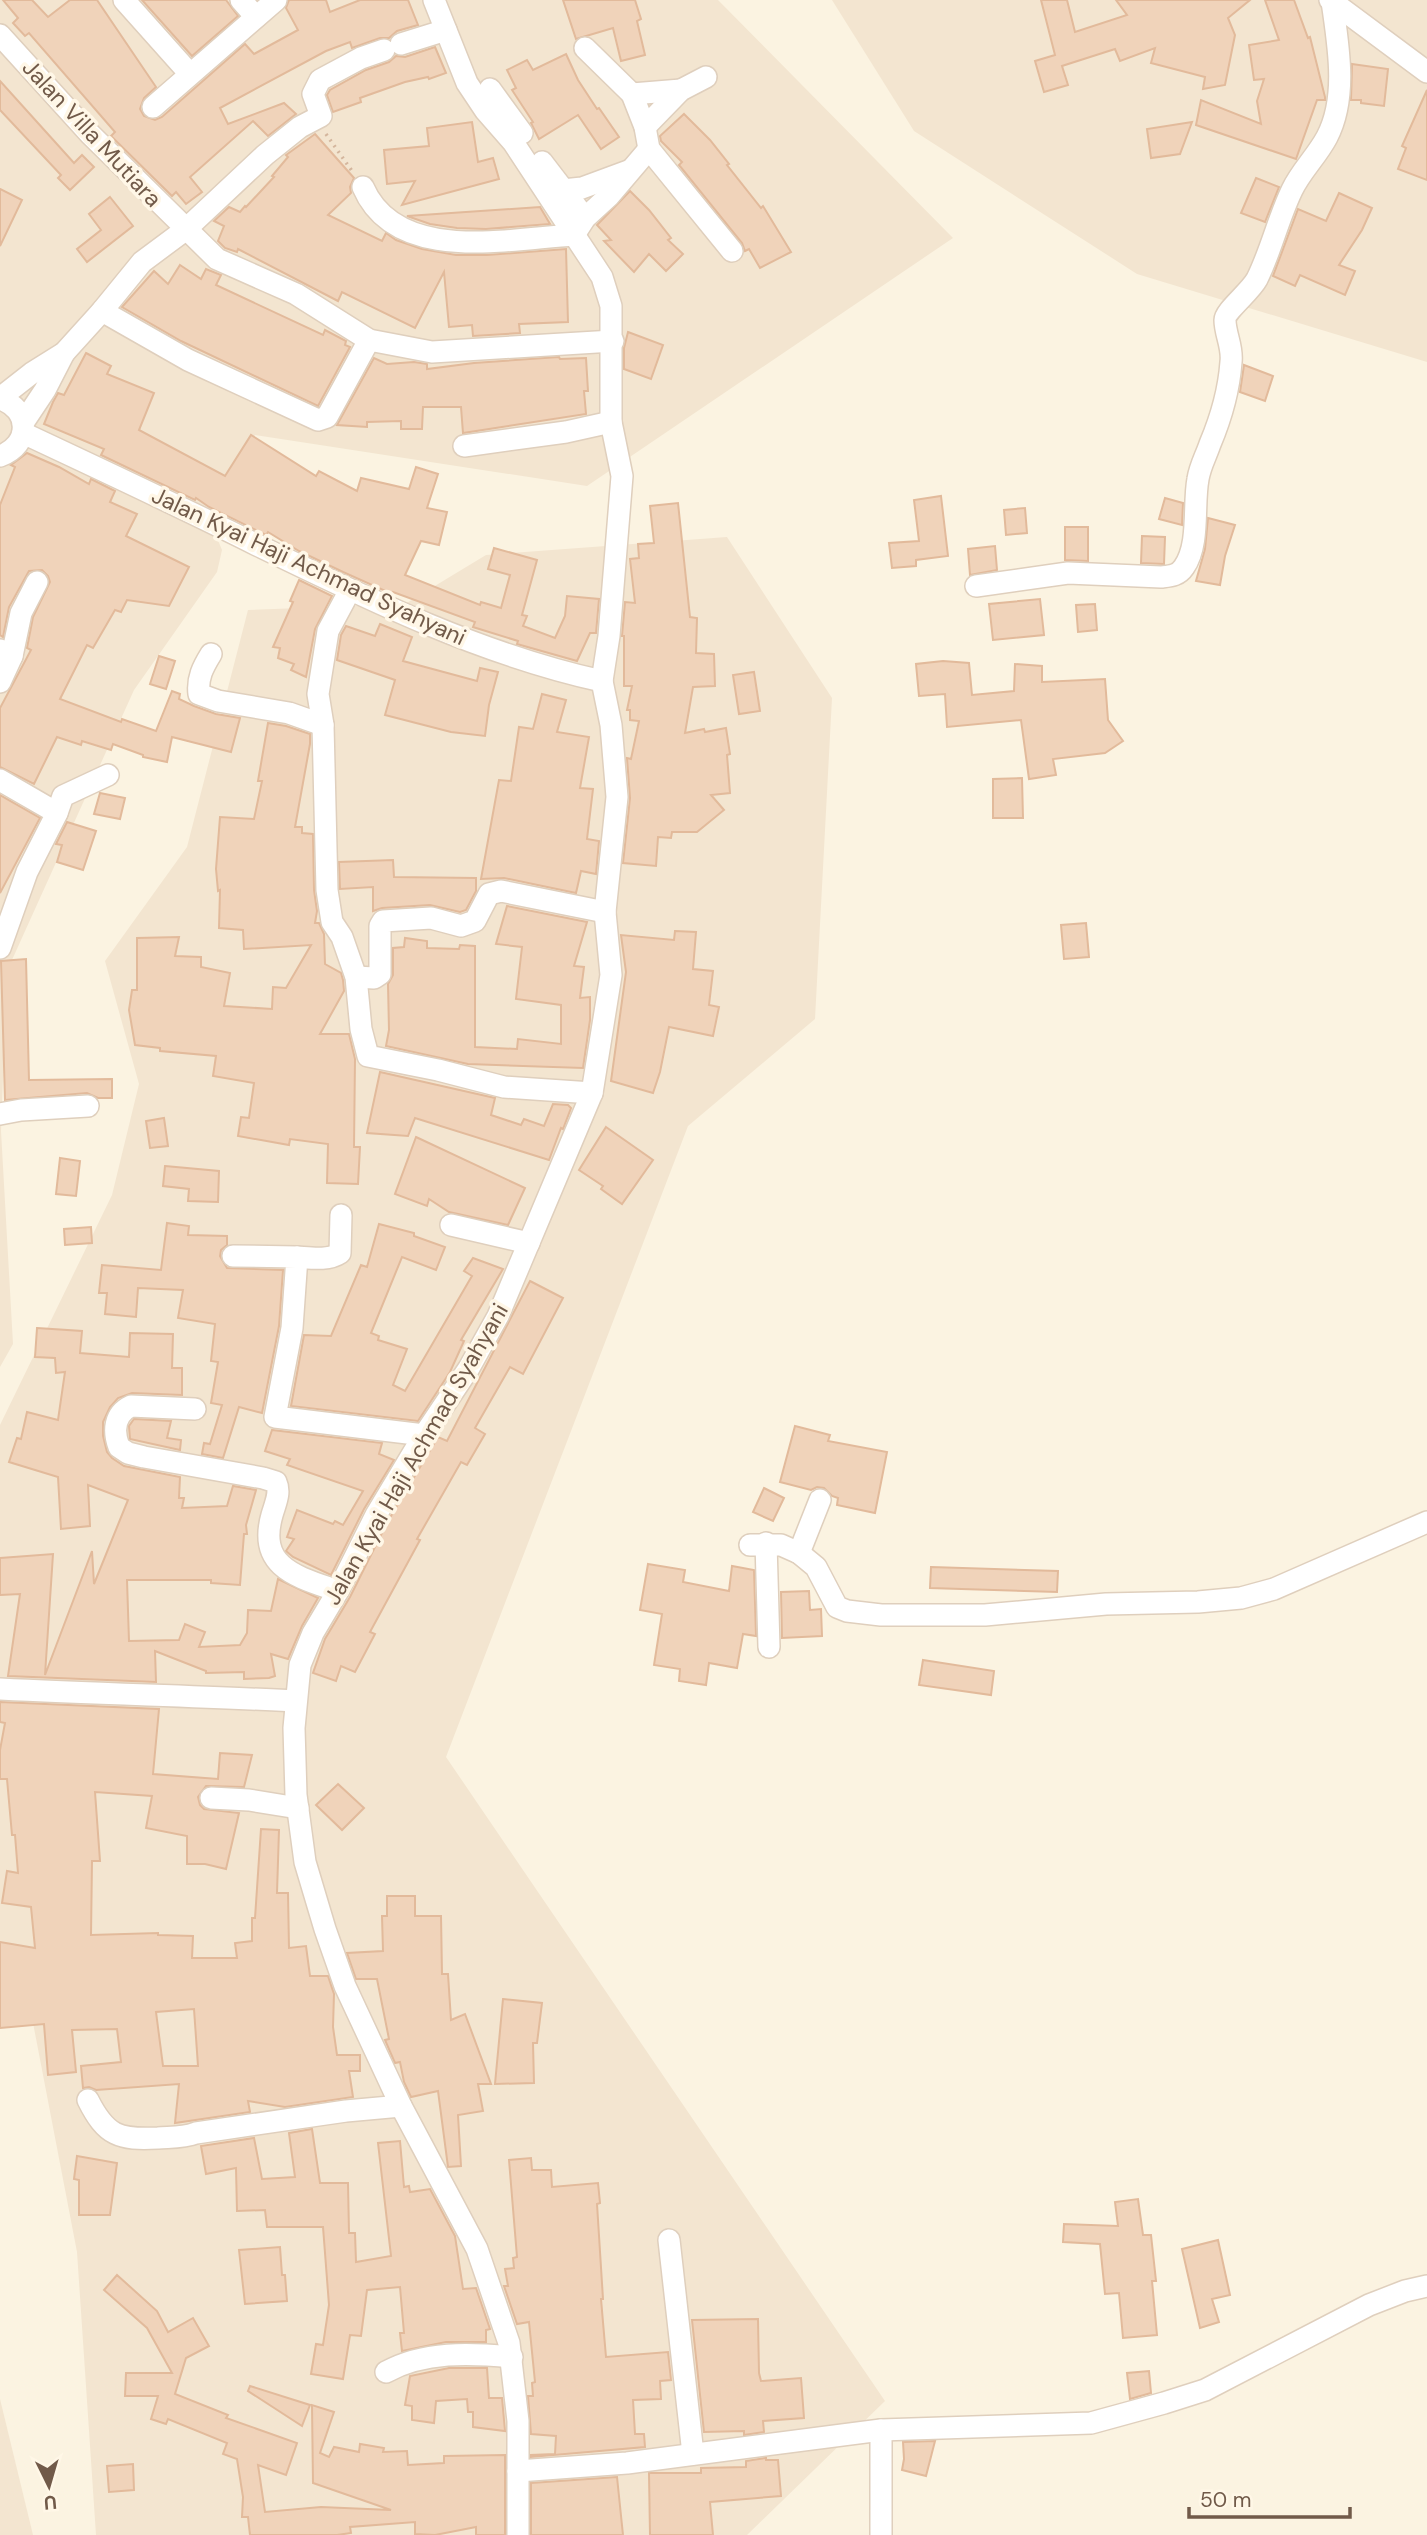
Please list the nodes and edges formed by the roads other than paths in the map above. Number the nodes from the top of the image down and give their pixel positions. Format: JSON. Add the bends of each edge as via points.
{"nodes":[{"id":1,"x":124,"y":0,"type":"edge"},
{"id":2,"x":241,"y":0,"type":"edge"},
{"id":3,"x":276,"y":0,"type":"edge"},
{"id":4,"x":434,"y":0,"type":"edge"},
{"id":5,"x":1331,"y":1,"type":"edge"},
{"id":6,"x":256,"y":17,"type":"junction"},
{"id":7,"x":446,"y":30,"type":"junction"},
{"id":8,"x":0,"y":35,"type":"edge"},
{"id":9,"x":585,"y":48,"type":"dead end"},
{"id":10,"x":1425,"y":68,"type":"edge"},
{"id":11,"x":190,"y":74,"type":"junction"},
{"id":12,"x":706,"y":77,"type":"dead end"},
{"id":13,"x":490,"y":89,"type":"dead end"},
{"id":14,"x":681,"y":90,"type":"junction"},
{"id":15,"x":632,"y":94,"type":"junction"},
{"id":16,"x":153,"y":107,"type":"dead end"},
{"id":17,"x":645,"y":127,"type":"junction"},
{"id":18,"x":649,"y":149,"type":"junction"},
{"id":19,"x":631,"y":170,"type":"junction"},
{"id":20,"x":363,"y":187,"type":"road end"},
{"id":21,"x":563,"y":190,"type":"junction"},
{"id":22,"x":579,"y":226,"type":"junction"},
{"id":23,"x":185,"y":230,"type":"junction"},
{"id":24,"x":732,"y":251,"type":"dead end"},
{"id":25,"x":103,"y":311,"type":"junction"},
{"id":26,"x":369,"y":340,"type":"junction"},
{"id":27,"x":613,"y":341,"type":"junction"},
{"id":28,"x":64,"y":353,"type":"junction"},
{"id":29,"x":0,"y":399,"type":"edge"},
{"id":30,"x":611,"y":422,"type":"junction"},
{"id":31,"x":23,"y":428,"type":"junction"},
{"id":32,"x":464,"y":446,"type":"dead end"},
{"id":33,"x":0,"y":456,"type":"edge"},
{"id":34,"x":37,"y":582,"type":"dead end"},
{"id":35,"x":976,"y":586,"type":"dead end"},
{"id":36,"x":350,"y":590,"type":"junction"},
{"id":37,"x":6,"y":653,"type":"edge"},
{"id":38,"x":211,"y":654,"type":"dead end"},
{"id":39,"x":602,"y":681,"type":"junction"},
{"id":40,"x":0,"y":682,"type":"edge"},
{"id":41,"x":323,"y":724,"type":"junction"},
{"id":42,"x":108,"y":775,"type":"dead end"},
{"id":43,"x":0,"y":780,"type":"edge"},
{"id":44,"x":57,"y":813,"type":"junction"},
{"id":45,"x":605,"y":912,"type":"junction"},
{"id":46,"x":0,"y":948,"type":"edge"},
{"id":47,"x":356,"y":977,"type":"junction"},
{"id":48,"x":592,"y":1093,"type":"junction"},
{"id":49,"x":88,"y":1106,"type":"dead end"},
{"id":50,"x":0,"y":1114,"type":"edge"},
{"id":51,"x":341,"y":1215,"type":"dead end"},
{"id":52,"x":451,"y":1225,"type":"dead end"},
{"id":53,"x":529,"y":1243,"type":"junction"},
{"id":54,"x":233,"y":1256,"type":"dead end"},
{"id":55,"x":297,"y":1257,"type":"junction"},
{"id":56,"x":195,"y":1409,"type":"dead end"},
{"id":57,"x":424,"y":1435,"type":"junction"},
{"id":58,"x":820,"y":1500,"type":"dead end"},
{"id":59,"x":1427,"y":1522,"type":"edge"},
{"id":60,"x":799,"y":1553,"type":"junction"},
{"id":61,"x":338,"y":1591,"type":"junction"},
{"id":62,"x":769,"y":1647,"type":"dead end"},
{"id":63,"x":0,"y":1689,"type":"edge"},
{"id":64,"x":296,"y":1701,"type":"junction"},
{"id":65,"x":211,"y":1798,"type":"dead end"},
{"id":66,"x":298,"y":1808,"type":"junction"},
{"id":67,"x":88,"y":2100,"type":"dead end"},
{"id":68,"x":401,"y":2106,"type":"junction"},
{"id":69,"x":669,"y":2240,"type":"dead end"},
{"id":70,"x":1427,"y":2286,"type":"edge"},
{"id":71,"x":512,"y":2357,"type":"junction"},
{"id":72,"x":386,"y":2372,"type":"dead end"},
{"id":73,"x":881,"y":2430,"type":"junction"},
{"id":74,"x":693,"y":2454,"type":"junction"},
{"id":75,"x":518,"y":2471,"type":"junction"},
{"id":76,"x":518,"y":2535,"type":"edge"},
{"id":77,"x":881,"y":2535,"type":"edge"}],
"edges":[{"from":1,"to":11,"type":"street"},
{"from":2,"to":6,"type":"street"},
{"from":3,"to":6,"type":"street"},
{"from":4,"to":7,"type":"street"},
{"from":5,"to":10,"type":"street"},
{"from":5,"to":35,"type":"street","via":[[1339,51],[1332,123],[1292,191],[1256,280],[1245,298],[1226,314],[1232,358],[1229,384],[1197,480],[1194,529],[1185,566],[1174,576],[1068,573]]},
{"from":6,"to":11,"type":"street"},
{"from":7,"to":22,"type":"street","via":[[467,83],[485,110]]},
{"from":7,"to":23,"type":"street","via":[[361,58],[320,80],[313,94],[321,116],[265,155]]},
{"from":8,"to":23,"type":"street","name":"Jalan Villa Mutiara"},
{"from":9,"to":15,"type":"street"},
{"from":11,"to":16,"type":"street"},
{"from":12,"to":14,"type":"street"},
{"from":13,"to":21,"type":"street"},
{"from":14,"to":15,"type":"street"},
{"from":14,"to":17,"type":"street"},
{"from":15,"to":17,"type":"street"},
{"from":17,"to":18,"type":"street"},
{"from":18,"to":19,"type":"street"},
{"from":18,"to":24,"type":"street"},
{"from":19,"to":21,"type":"street"},
{"from":19,"to":22,"type":"street"},
{"from":20,"to":22,"type":"street","via":[[368,200],[388,221],[424,238],[452,242]]},
{"from":21,"to":22,"type":"street"},
{"from":22,"to":27,"type":"street","via":[[603,277]]},
{"from":23,"to":25,"type":"street","via":[[142,262]]},
{"from":23,"to":26,"type":"street","name":"Jalan Villa Mutiara","via":[[217,259],[296,294]]},
{"from":25,"to":26,"type":"street","via":[[188,360],[318,420],[327,417]]},
{"from":25,"to":28,"type":"street"},
{"from":26,"to":27,"type":"street","via":[[432,352]]},
{"from":27,"to":30,"type":"street"},
{"from":28,"to":29,"type":"street"},
{"from":28,"to":31,"type":"street"},
{"from":29,"to":31,"type":"street","via":[[15,407]]},
{"from":30,"to":32,"type":"street"},
{"from":30,"to":39,"type":"street","via":[[622,477]]},
{"from":31,"to":33,"type":"street","via":[[15,448]]},
{"from":31,"to":36,"type":"street","name":"Jalan Kyai Haji Achmad Syahyani"},
{"from":34,"to":37,"type":"street"},
{"from":36,"to":39,"type":"street","name":"Jalan Kyai Haji Achmad Syahyani","via":[[486,649]]},
{"from":36,"to":41,"type":"street","via":[[328,631],[318,694]]},
{"from":37,"to":40,"type":"street"},
{"from":38,"to":41,"type":"street","via":[[201,671],[199,694]]},
{"from":39,"to":45,"type":"street","name":"Jalan Kyai Haji Achmad Syahyani","via":[[617,797]]},
{"from":41,"to":47,"type":"street","via":[[327,890],[332,922]]},
{"from":42,"to":44,"type":"street","via":[[63,796]]},
{"from":43,"to":44,"type":"street"},
{"from":44,"to":46,"type":"street","via":[[27,872]]},
{"from":45,"to":47,"type":"street","via":[[501,891],[489,894],[475,921],[461,926],[431,918],[383,921],[380,974]]},
{"from":45,"to":48,"type":"street","name":"Jalan Kyai Haji Achmad Syahyani","via":[[611,975]]},
{"from":47,"to":48,"type":"street","via":[[368,1056],[504,1087]]},
{"from":48,"to":53,"type":"street","name":"Jalan Kyai Haji Achmad Syahyani"},
{"from":49,"to":50,"type":"street"},
{"from":51,"to":55,"type":"street","via":[[336,1257]]},
{"from":52,"to":53,"type":"street"},
{"from":53,"to":57,"type":"street","name":"Jalan Kyai Haji Achmad Syahyani","via":[[492,1326]]},
{"from":54,"to":55,"type":"street"},
{"from":55,"to":57,"type":"street","via":[[292,1328],[275,1417]]},
{"from":56,"to":61,"type":"street","via":[[131,1406],[123,1410],[116,1427],[119,1447],[144,1457],[276,1482],[278,1494],[269,1536],[274,1558],[292,1574]]},
{"from":57,"to":61,"type":"street","name":"Jalan Kyai Haji Achmad Syahyani"},
{"from":58,"to":60,"type":"street"},
{"from":59,"to":60,"type":"street","via":[[1274,1589],[1241,1598],[985,1615],[847,1611],[837,1606],[816,1567]]},
{"from":60,"to":62,"type":"street","via":[[781,1545],[758,1544]]},
{"from":61,"to":64,"type":"street","name":"Jalan Kyai Haji Achmad Syahyani","via":[[300,1665]]},
{"from":63,"to":64,"type":"street"},
{"from":64,"to":66,"type":"street","name":"Jalan Kyai Haji Achmad Syahyani"},
{"from":65,"to":66,"type":"street"},
{"from":66,"to":68,"type":"street","name":"Jalan Kyai Haji Achmad Syahyani","via":[[305,1862],[325,1929],[345,1986]]},
{"from":67,"to":68,"type":"street","via":[[106,2128],[127,2139],[185,2137]]},
{"from":68,"to":71,"type":"street","name":"Jalan Kyai Haji Achmad Syahyani","via":[[477,2249]]},
{"from":69,"to":74,"type":"street"},
{"from":70,"to":73,"type":"street","via":[[1369,2305],[1205,2390],[1129,2413],[1091,2423]]},
{"from":71,"to":72,"type":"street","via":[[470,2354],[413,2360]]},
{"from":71,"to":75,"type":"street","name":"Jalan Kyai Haji Achmad Syahyani"},
{"from":73,"to":74,"type":"street"},
{"from":73,"to":77,"type":"street"},
{"from":74,"to":75,"type":"street"},
{"from":75,"to":76,"type":"street","name":"Jalan Kyai Haji Achmad Syahyani"}]}
